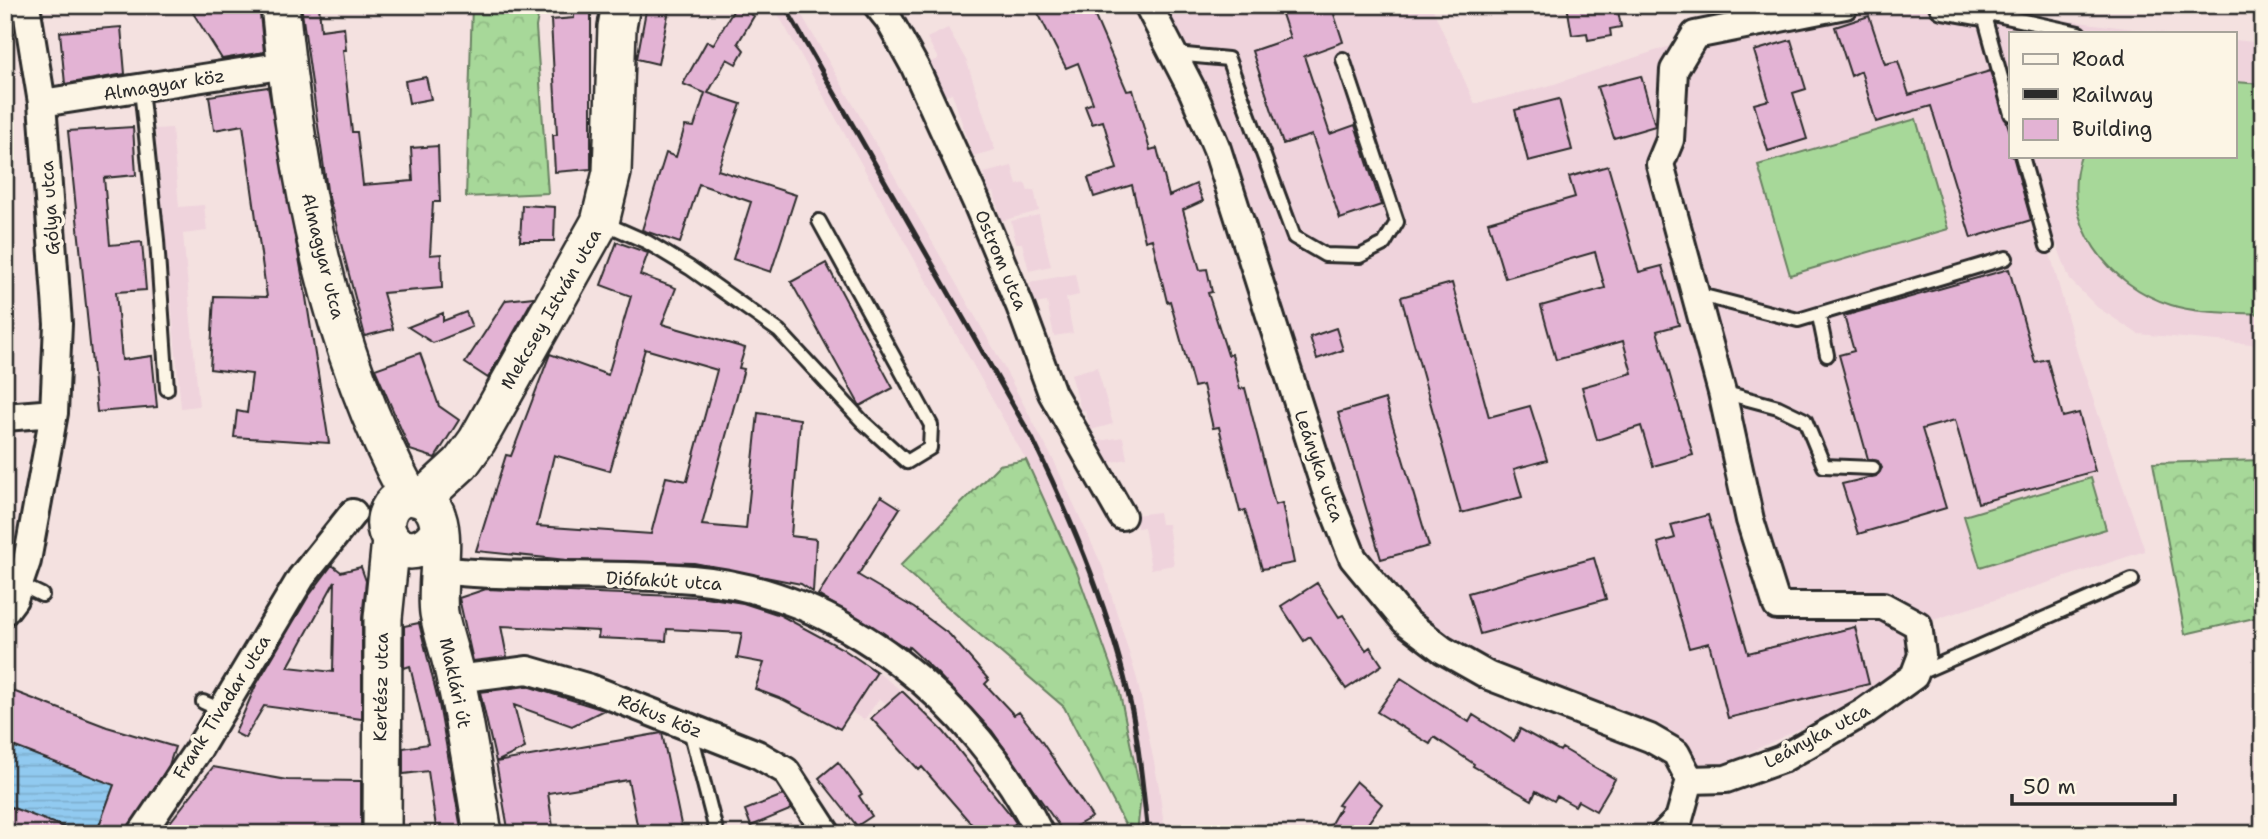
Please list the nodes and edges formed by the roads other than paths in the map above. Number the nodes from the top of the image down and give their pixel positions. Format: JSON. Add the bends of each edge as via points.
{"nodes":[{"id":1,"x":26,"y":5,"type":"edge"},
{"id":2,"x":280,"y":5,"type":"edge"},
{"id":3,"x":621,"y":5,"type":"edge"},
{"id":4,"x":877,"y":5,"type":"edge"},
{"id":5,"x":1148,"y":5,"type":"edge"},
{"id":6,"x":1845,"y":5,"type":"edge"},
{"id":7,"x":1943,"y":5,"type":"edge"},
{"id":8,"x":1983,"y":12,"type":"junction"},
{"id":9,"x":2073,"y":32,"type":"edge"},
{"id":10,"x":1175,"y":54,"type":"junction"},
{"id":11,"x":1343,"y":59,"type":"dead end"},
{"id":12,"x":286,"y":65,"type":"junction"},
{"id":13,"x":141,"y":89,"type":"junction"},
{"id":14,"x":42,"y":103,"type":"junction"},
{"id":15,"x":2009,"y":107,"type":"edge"},
{"id":16,"x":2023,"y":158,"type":"edge"},
{"id":17,"x":819,"y":221,"type":"dead end"},
{"id":18,"x":600,"y":222,"type":"junction"},
{"id":19,"x":2047,"y":246,"type":"dead end"},
{"id":20,"x":2006,"y":258,"type":"dead end"},
{"id":21,"x":1696,"y":294,"type":"junction"},
{"id":22,"x":1819,"y":316,"type":"junction"},
{"id":23,"x":1827,"y":355,"type":"dead end"},
{"id":24,"x":167,"y":389,"type":"dead end"},
{"id":25,"x":1722,"y":392,"type":"junction"},
{"id":26,"x":54,"y":413,"type":"junction"},
{"id":27,"x":5,"y":417,"type":"edge"},
{"id":28,"x":1872,"y":468,"type":"dead end"},
{"id":29,"x":427,"y":511,"type":"junction"},
{"id":30,"x":353,"y":513,"type":"dead end"},
{"id":31,"x":1122,"y":516,"type":"dead end"},
{"id":32,"x":438,"y":570,"type":"junction"},
{"id":33,"x":2132,"y":580,"type":"dead end"},
{"id":34,"x":5,"y":611,"type":"edge"},
{"id":35,"x":1914,"y":676,"type":"junction"},
{"id":36,"x":456,"y":679,"type":"junction"},
{"id":37,"x":691,"y":730,"type":"junction"},
{"id":38,"x":1690,"y":780,"type":"junction"},
{"id":39,"x":141,"y":834,"type":"edge"},
{"id":40,"x":382,"y":834,"type":"edge"},
{"id":41,"x":483,"y":834,"type":"edge"},
{"id":42,"x":717,"y":834,"type":"edge"},
{"id":43,"x":827,"y":834,"type":"edge"},
{"id":44,"x":1040,"y":834,"type":"edge"},
{"id":45,"x":1664,"y":834,"type":"edge"}],
"edges":[{"from":1,"to":14,"type":"street","name":"Gólya utca"},
{"from":2,"to":12,"type":"street","name":"Almagyar utca"},
{"from":3,"to":18,"type":"street","name":"Mekcsey István utca","via":[[612,172]]},
{"from":4,"to":31,"type":"street","name":"Ostrom utca","via":[[915,68],[976,201],[1052,393]]},
{"from":5,"to":10,"type":"street","name":"Leányka utca"},
{"from":6,"to":21,"type":"street","via":[[1695,35],[1674,70],[1670,140],[1660,163]]},
{"from":7,"to":8,"type":"street"},
{"from":8,"to":9,"type":"lane"},
{"from":8,"to":15,"type":"lane"},
{"from":10,"to":11,"type":"lane","via":[[1228,59],[1294,237],[1325,256],[1360,256],[1384,244],[1397,222]]},
{"from":10,"to":38,"type":"street","name":"Leányka utca","via":[[1217,149],[1325,488],[1353,558],[1405,621],[1443,650],[1489,676],[1650,738],[1676,754]]},
{"from":12,"to":13,"type":"street","name":"Almagyar köz"},
{"from":12,"to":29,"type":"street","name":"Almagyar utca","via":[[311,219],[343,337],[385,452]]},
{"from":13,"to":14,"type":"street","name":"Almagyar köz"},
{"from":13,"to":24,"type":"lane"},
{"from":14,"to":26,"type":"street","name":"Gólya utca","via":[[58,324]]},
{"from":16,"to":19,"type":"lane"},
{"from":17,"to":18,"type":"lane","via":[[931,425],[930,448],[907,462],[862,421],[779,331],[679,261]]},
{"from":18,"to":29,"type":"street","name":"Mekcsey István utca","via":[[477,441],[462,485]]},
{"from":20,"to":22,"type":"lane"},
{"from":21,"to":22,"type":"lane","via":[[1798,320]]},
{"from":21,"to":25,"type":"street"},
{"from":22,"to":23,"type":"lane"},
{"from":25,"to":28,"type":"lane","via":[[1778,407],[1805,420],[1824,466]]},
{"from":25,"to":35,"type":"street","via":[[1750,520],[1777,606],[1883,606],[1918,625],[1922,655]]},
{"from":26,"to":27,"type":"street"},
{"from":26,"to":34,"type":"street","name":"Gólya utca","via":[[27,561],[31,589]]},
{"from":29,"to":32,"type":"street","name":"Maklári út"},
{"from":29,"to":40,"type":"street","name":"Kertész utca","via":[[430,544],[405,550],[391,540],[383,618]]},
{"from":30,"to":39,"type":"street","name":"Frank Tivadar utca","via":[[301,578],[212,706]]},
{"from":32,"to":36,"type":"street","name":"Maklári út","via":[[439,613]]},
{"from":32,"to":44,"type":"street","name":"Diófakút utca","via":[[692,579],[760,589],[810,608],[867,640],[969,726],[1026,806]]},
{"from":33,"to":35,"type":"lane"},
{"from":35,"to":38,"type":"street","name":"Leányka utca","via":[[1864,712],[1782,759],[1726,779]]},
{"from":36,"to":37,"type":"street","name":"Rókus köz","via":[[528,670],[590,688]]},
{"from":36,"to":41,"type":"street","name":"Maklári út"},
{"from":37,"to":42,"type":"lane"},
{"from":37,"to":43,"type":"street","name":"Rókus köz","via":[[757,754],[786,771]]},
{"from":38,"to":45,"type":"street","via":[[1679,819]]}]}
